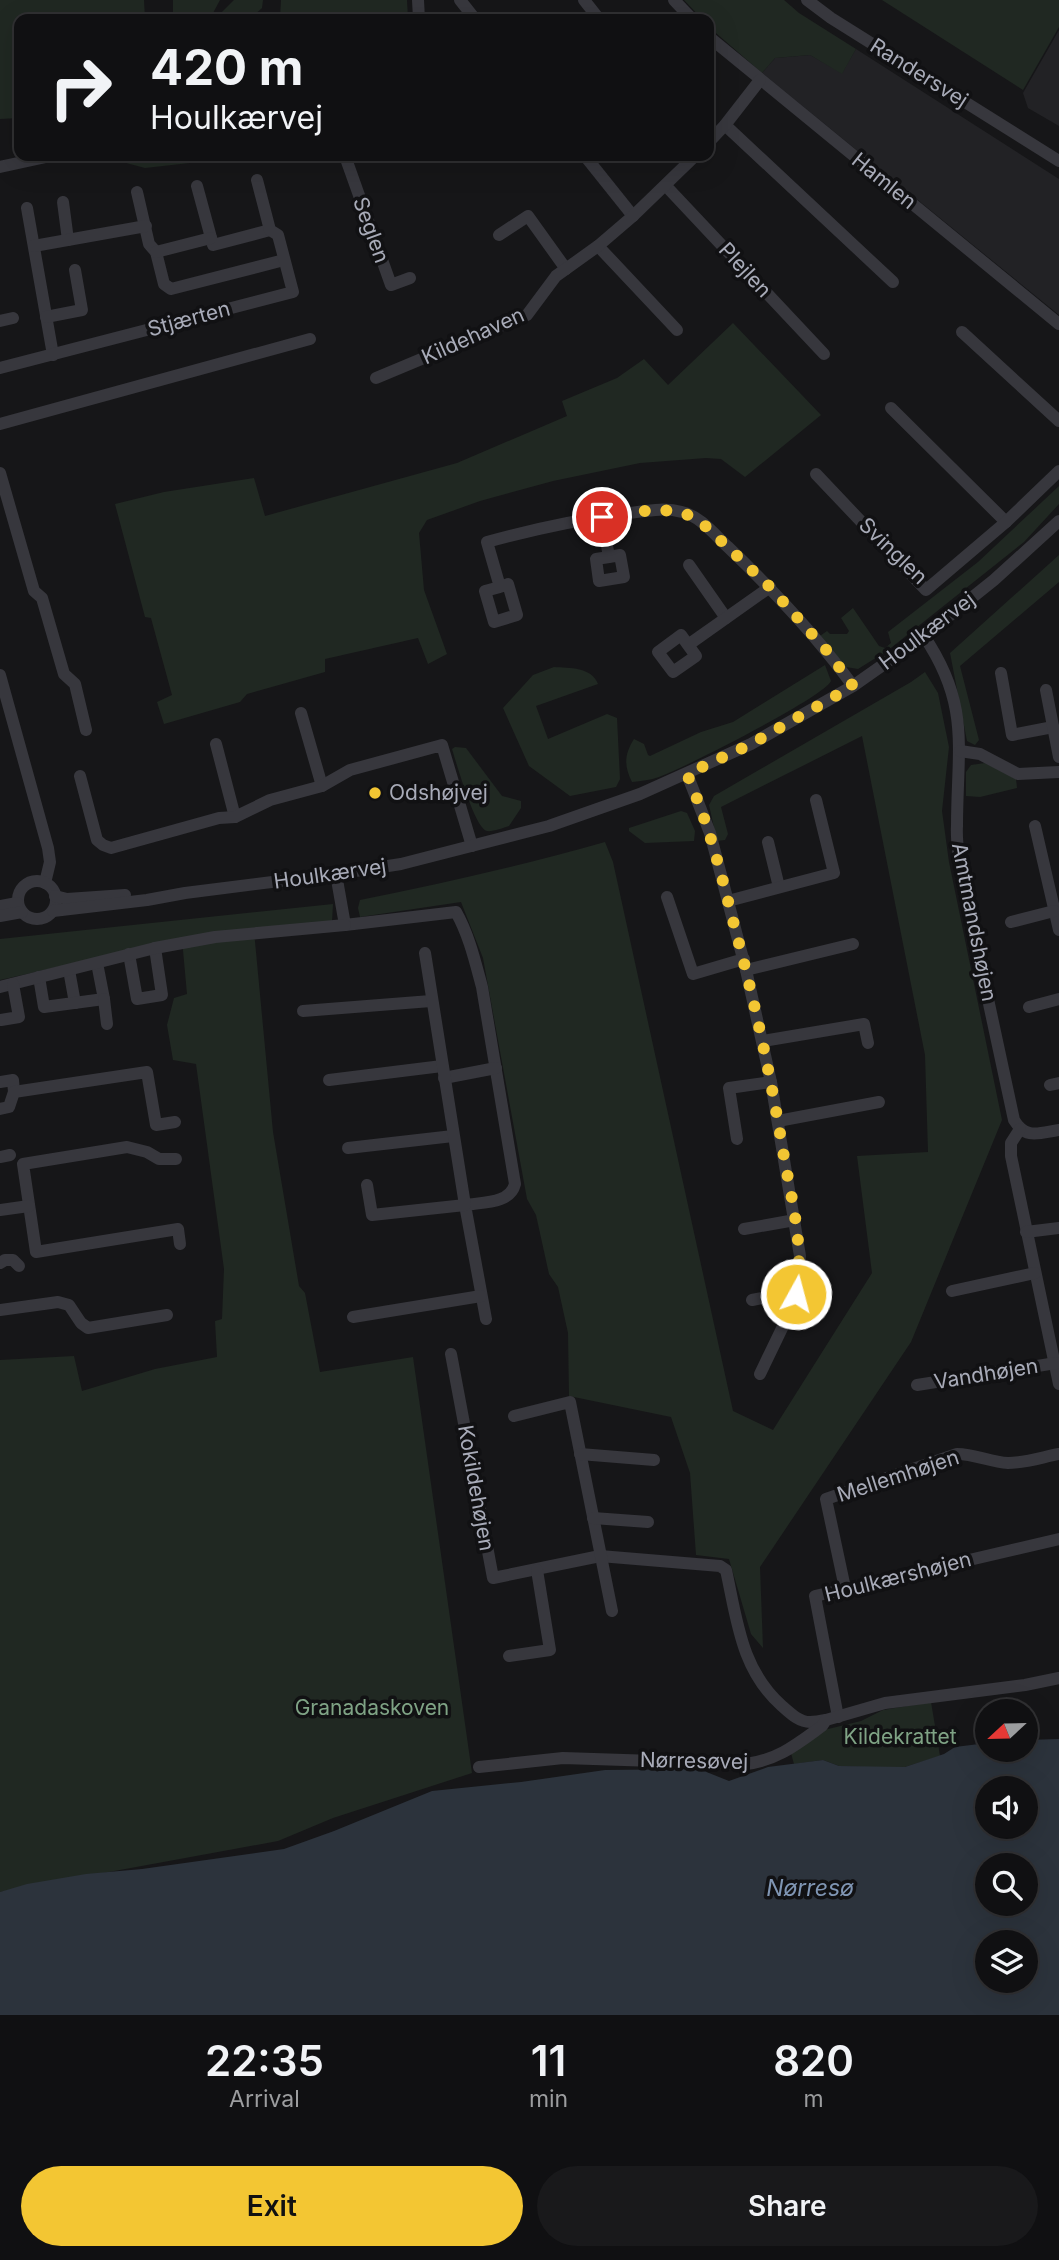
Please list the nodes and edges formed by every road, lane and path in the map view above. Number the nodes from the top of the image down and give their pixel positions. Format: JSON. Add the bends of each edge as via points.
{"nodes":[{"id":1,"x":460,"y":0,"type":"edge"},
{"id":2,"x":583,"y":0,"type":"edge"},
{"id":3,"x":674,"y":0,"type":"edge"},
{"id":4,"x":807,"y":0,"type":"edge"},
{"id":5,"x":471,"y":14,"type":"edge"},
{"id":6,"x":595,"y":14,"type":"edge"},
{"id":7,"x":687,"y":14,"type":"edge"},
{"id":8,"x":714,"y":41,"type":"edge"},
{"id":9,"x":760,"y":80,"type":"junction"},
{"id":10,"x":715,"y":132,"type":"edge"},
{"id":11,"x":1059,"y":159,"type":"edge"},
{"id":12,"x":28,"y":161,"type":"edge"},
{"id":13,"x":347,"y":161,"type":"edge"},
{"id":14,"x":588,"y":161,"type":"edge"},
{"id":15,"x":690,"y":161,"type":"edge"},
{"id":16,"x":0,"y":167,"type":"edge"},
{"id":17,"x":257,"y":180,"type":"dead end"},
{"id":18,"x":197,"y":186,"type":"dead end"},
{"id":19,"x":666,"y":186,"type":"junction"},
{"id":20,"x":138,"y":192,"type":"dead end"},
{"id":21,"x":63,"y":202,"type":"dead end"},
{"id":22,"x":27,"y":208,"type":"dead end"},
{"id":23,"x":633,"y":216,"type":"junction"},
{"id":24,"x":146,"y":226,"type":"junction"},
{"id":25,"x":270,"y":230,"type":"junction"},
{"id":26,"x":499,"y":235,"type":"dead end"},
{"id":27,"x":211,"y":238,"type":"junction"},
{"id":28,"x":68,"y":240,"type":"junction"},
{"id":29,"x":34,"y":246,"type":"junction"},
{"id":30,"x":598,"y":246,"type":"junction"},
{"id":31,"x":156,"y":252,"type":"junction"},
{"id":32,"x":284,"y":260,"type":"junction"},
{"id":33,"x":75,"y":270,"type":"dead end"},
{"id":34,"x":561,"y":272,"type":"junction"},
{"id":35,"x":410,"y":278,"type":"dead end"},
{"id":36,"x":893,"y":282,"type":"dead end"},
{"id":37,"x":46,"y":317,"type":"junction"},
{"id":38,"x":1059,"y":324,"type":"edge"},
{"id":39,"x":677,"y":330,"type":"dead end"},
{"id":40,"x":962,"y":332,"type":"dead end"},
{"id":41,"x":310,"y":339,"type":"dead end"},
{"id":42,"x":824,"y":354,"type":"dead end"},
{"id":43,"x":53,"y":355,"type":"junction"},
{"id":44,"x":0,"y":368,"type":"edge"},
{"id":45,"x":376,"y":378,"type":"dead end"},
{"id":46,"x":891,"y":408,"type":"dead end"},
{"id":47,"x":1059,"y":421,"type":"edge"},
{"id":48,"x":0,"y":424,"type":"edge"},
{"id":49,"x":1059,"y":471,"type":"edge"},
{"id":50,"x":0,"y":473,"type":"edge"},
{"id":51,"x":816,"y":474,"type":"dead end"},
{"id":52,"x":602,"y":517,"type":"junction"},
{"id":53,"x":1059,"y":521,"type":"edge"},
{"id":54,"x":1006,"y":523,"type":"junction"},
{"id":55,"x":609,"y":557,"type":"dead end"},
{"id":56,"x":689,"y":565,"type":"dead end"},
{"id":57,"x":500,"y":587,"type":"dead end"},
{"id":58,"x":770,"y":587,"type":"junction"},
{"id":59,"x":726,"y":618,"type":"junction"},
{"id":60,"x":924,"y":636,"type":"junction"},
{"id":61,"x":688,"y":645,"type":"dead end"},
{"id":62,"x":1000,"y":673,"type":"dead end"},
{"id":63,"x":0,"y":675,"type":"edge"},
{"id":64,"x":853,"y":686,"type":"junction"},
{"id":65,"x":1046,"y":690,"type":"dead end"},
{"id":66,"x":301,"y":713,"type":"dead end"},
{"id":67,"x":1053,"y":727,"type":"junction"},
{"id":68,"x":86,"y":730,"type":"dead end"},
{"id":69,"x":216,"y":744,"type":"dead end"},
{"id":70,"x":960,"y":751,"type":"junction"},
{"id":71,"x":1059,"y":757,"type":"edge"},
{"id":72,"x":1059,"y":772,"type":"edge"},
{"id":73,"x":687,"y":774,"type":"junction"},
{"id":74,"x":80,"y":776,"type":"dead end"},
{"id":75,"x":321,"y":786,"type":"junction"},
{"id":76,"x":816,"y":800,"type":"dead end"},
{"id":77,"x":235,"y":817,"type":"junction"},
{"id":78,"x":1035,"y":826,"type":"dead end"},
{"id":79,"x":768,"y":842,"type":"dead end"},
{"id":80,"x":472,"y":846,"type":"junction"},
{"id":81,"x":336,"y":874,"type":"junction"},
{"id":82,"x":45,"y":883,"type":"junction"},
{"id":83,"x":779,"y":887,"type":"junction"},
{"id":84,"x":185,"y":893,"type":"junction"},
{"id":85,"x":55,"y":896,"type":"junction"},
{"id":86,"x":667,"y":897,"type":"dead end"},
{"id":87,"x":728,"y":901,"type":"junction"},
{"id":88,"x":0,"y":906,"type":"edge"},
{"id":89,"x":20,"y":907,"type":"junction"},
{"id":90,"x":52,"y":911,"type":"junction"},
{"id":91,"x":1054,"y":911,"type":"junction"},
{"id":92,"x":0,"y":916,"type":"edge"},
{"id":93,"x":1011,"y":922,"type":"dead end"},
{"id":94,"x":345,"y":925,"type":"junction"},
{"id":95,"x":1059,"y":930,"type":"edge"},
{"id":96,"x":853,"y":944,"type":"dead end"},
{"id":97,"x":155,"y":948,"type":"junction"},
{"id":98,"x":425,"y":953,"type":"dead end"},
{"id":99,"x":130,"y":954,"type":"junction"},
{"id":100,"x":97,"y":963,"type":"junction"},
{"id":101,"x":745,"y":965,"type":"junction"},
{"id":102,"x":69,"y":970,"type":"junction"},
{"id":103,"x":39,"y":978,"type":"junction"},
{"id":104,"x":6,"y":986,"type":"edge"},
{"id":105,"x":104,"y":999,"type":"junction"},
{"id":106,"x":1059,"y":999,"type":"edge"},
{"id":107,"x":431,"y":1000,"type":"junction"},
{"id":108,"x":75,"y":1003,"type":"junction"},
{"id":109,"x":1029,"y":1007,"type":"dead end"},
{"id":110,"x":303,"y":1011,"type":"dead end"},
{"id":111,"x":1,"y":1020,"type":"edge"},
{"id":112,"x":107,"y":1024,"type":"dead end"},
{"id":113,"x":763,"y":1041,"type":"junction"},
{"id":114,"x":868,"y":1043,"type":"dead end"},
{"id":115,"x":496,"y":1068,"type":"junction"},
{"id":116,"x":443,"y":1072,"type":"junction"},
{"id":117,"x":329,"y":1080,"type":"dead end"},
{"id":118,"x":0,"y":1082,"type":"edge"},
{"id":119,"x":771,"y":1082,"type":"junction"},
{"id":120,"x":15,"y":1092,"type":"junction"},
{"id":121,"x":880,"y":1102,"type":"dead end"},
{"id":122,"x":0,"y":1109,"type":"edge"},
{"id":123,"x":778,"y":1121,"type":"junction"},
{"id":124,"x":175,"y":1122,"type":"dead end"},
{"id":125,"x":1020,"y":1129,"type":"junction"},
{"id":126,"x":1059,"y":1130,"type":"edge"},
{"id":127,"x":453,"y":1136,"type":"junction"},
{"id":128,"x":737,"y":1139,"type":"dead end"},
{"id":129,"x":348,"y":1147,"type":"dead end"},
{"id":130,"x":176,"y":1159,"type":"dead end"},
{"id":131,"x":367,"y":1185,"type":"dead end"},
{"id":132,"x":465,"y":1205,"type":"junction"},
{"id":133,"x":29,"y":1206,"type":"junction"},
{"id":134,"x":0,"y":1210,"type":"edge"},
{"id":135,"x":795,"y":1220,"type":"junction"},
{"id":136,"x":1059,"y":1228,"type":"edge"},
{"id":137,"x":744,"y":1229,"type":"dead end"},
{"id":138,"x":1026,"y":1232,"type":"junction"},
{"id":139,"x":180,"y":1244,"type":"dead end"},
{"id":140,"x":0,"y":1264,"type":"edge"},
{"id":141,"x":19,"y":1266,"type":"dead end"},
{"id":142,"x":1035,"y":1273,"type":"junction"},
{"id":143,"x":952,"y":1291,"type":"dead end"},
{"id":144,"x":796,"y":1294,"type":"junction"},
{"id":145,"x":481,"y":1296,"type":"junction"},
{"id":146,"x":751,"y":1300,"type":"dead end"},
{"id":147,"x":0,"y":1310,"type":"edge"},
{"id":148,"x":167,"y":1315,"type":"dead end"},
{"id":149,"x":353,"y":1317,"type":"dead end"},
{"id":150,"x":486,"y":1319,"type":"dead end"},
{"id":151,"x":451,"y":1354,"type":"dead end"},
{"id":152,"x":1056,"y":1363,"type":"junction"},
{"id":153,"x":760,"y":1374,"type":"dead end"},
{"id":154,"x":1059,"y":1384,"type":"edge"},
{"id":155,"x":917,"y":1385,"type":"dead end"},
{"id":156,"x":514,"y":1416,"type":"dead end"},
{"id":157,"x":580,"y":1454,"type":"junction"},
{"id":158,"x":1059,"y":1454,"type":"edge"},
{"id":159,"x":654,"y":1460,"type":"dead end"},
{"id":160,"x":593,"y":1518,"type":"junction"},
{"id":161,"x":648,"y":1522,"type":"dead end"},
{"id":162,"x":1059,"y":1539,"type":"edge"},
{"id":163,"x":600,"y":1556,"type":"junction"},
{"id":164,"x":537,"y":1570,"type":"junction"},
{"id":165,"x":845,"y":1588,"type":"junction"},
{"id":166,"x":612,"y":1611,"type":"dead end"},
{"id":167,"x":509,"y":1656,"type":"dead end"},
{"id":168,"x":1059,"y":1678,"type":"edge"},
{"id":169,"x":832,"y":1718,"type":"junction"},
{"id":170,"x":479,"y":1767,"type":"dead end"}],
"edges":[{"from":1,"to":5,"type":"street"},
{"from":2,"to":6,"type":"street"},
{"from":3,"to":7,"type":"street"},
{"from":4,"to":11,"type":"street","name":"Randersvej"},
{"from":8,"to":9,"type":"street","name":"Hamlen"},
{"from":9,"to":10,"type":"street"},
{"from":9,"to":38,"type":"street","name":"Hamlen"},
{"from":10,"to":36,"type":"street"},
{"from":12,"to":16,"type":"street"},
{"from":13,"to":35,"type":"street","name":"Seglen","via":[[391,285]]},
{"from":14,"to":23,"type":"street"},
{"from":15,"to":19,"type":"street"},
{"from":17,"to":25,"type":"street","name":"Stjærten"},
{"from":18,"to":27,"type":"street"},
{"from":19,"to":23,"type":"street"},
{"from":19,"to":42,"type":"street","name":"Plejlen"},
{"from":20,"to":24,"type":"street","name":"Stjærten"},
{"from":21,"to":28,"type":"street"},
{"from":22,"to":29,"type":"street"},
{"from":23,"to":30,"type":"street"},
{"from":24,"to":28,"type":"street"},
{"from":24,"to":31,"type":"street","name":"Stjærten","via":[[149,244]]},
{"from":25,"to":27,"type":"street","via":[[213,245]]},
{"from":25,"to":32,"type":"street","name":"Stjærten","via":[[278,234]]},
{"from":26,"to":34,"type":"street","via":[[528,216]]},
{"from":27,"to":31,"type":"street"},
{"from":28,"to":29,"type":"street"},
{"from":29,"to":37,"type":"street"},
{"from":30,"to":34,"type":"street"},
{"from":30,"to":39,"type":"street"},
{"from":31,"to":32,"type":"street","name":"Stjærten","via":[[163,284],[171,289]]},
{"from":32,"to":43,"type":"street","name":"Stjærten","via":[[293,292]]},
{"from":33,"to":37,"type":"street","via":[[82,310]]},
{"from":34,"to":45,"type":"street","name":"Kildehaven","via":[[527,315]]},
{"from":37,"to":43,"type":"street"},
{"from":40,"to":47,"type":"street"},
{"from":41,"to":48,"type":"street"},
{"from":43,"to":44,"type":"street","name":"Stjærten"},
{"from":46,"to":54,"type":"street"},
{"from":49,"to":54,"type":"street","name":"Svinglen"},
{"from":50,"to":68,"type":"street","via":[[34,591],[42,598],[64,674],[75,684]]},
{"from":51,"to":54,"type":"street","name":"Svinglen","via":[[926,590]]},
{"from":52,"to":55,"type":"street"},
{"from":52,"to":57,"type":"street","via":[[487,542]]},
{"from":52,"to":58,"type":"street","via":[[665,509],[687,513]]},
{"from":53,"to":60,"type":"street","name":"Houlkærvej"},
{"from":56,"to":59,"type":"street"},
{"from":58,"to":59,"type":"street"},
{"from":58,"to":64,"type":"street"},
{"from":59,"to":61,"type":"street"},
{"from":60,"to":64,"type":"street","name":"Houlkærvej"},
{"from":60,"to":70,"type":"street","name":"Amtmandshøjen","via":[[954,696]]},
{"from":62,"to":67,"type":"street","via":[[1012,735]]},
{"from":63,"to":82,"type":"street","via":[[48,848]]},
{"from":64,"to":73,"type":"street","name":"Houlkærvej"},
{"from":65,"to":67,"type":"street"},
{"from":66,"to":75,"type":"street"},
{"from":67,"to":71,"type":"street"},
{"from":69,"to":77,"type":"street"},
{"from":70,"to":72,"type":"street","via":[[980,754],[1018,774]]},
{"from":70,"to":125,"type":"street","name":"Amtmandshøjen","via":[[956,829],[960,869],[1014,1120]]},
{"from":73,"to":80,"type":"street","name":"Houlkærvej","via":[[549,826]]},
{"from":73,"to":87,"type":"street","via":[[710,833]]},
{"from":74,"to":77,"type":"street","via":[[97,840],[111,848]]},
{"from":75,"to":77,"type":"street","via":[[270,800]]},
{"from":75,"to":80,"type":"street","via":[[350,770],[442,746]]},
{"from":76,"to":83,"type":"street","via":[[834,873]]},
{"from":78,"to":91,"type":"street"},
{"from":79,"to":83,"type":"street"},
{"from":80,"to":81,"type":"street","name":"Houlkærvej"},
{"from":81,"to":84,"type":"street","name":"Houlkærvej"},
{"from":81,"to":94,"type":"street"},
{"from":82,"to":85,"type":"street"},
{"from":82,"to":89,"type":"street","via":[[32,881],[23,886],[18,894]]},
{"from":83,"to":87,"type":"street"},
{"from":84,"to":85,"type":"street","name":"Houlkærvej","via":[[84,899]]},
{"from":84,"to":90,"type":"street","name":"Houlkærvej"},
{"from":85,"to":90,"type":"street"},
{"from":86,"to":101,"type":"street","via":[[693,974]]},
{"from":87,"to":101,"type":"street"},
{"from":88,"to":89,"type":"street"},
{"from":89,"to":90,"type":"street","via":[[28,918],[46,917]]},
{"from":89,"to":92,"type":"street"},
{"from":91,"to":93,"type":"street"},
{"from":91,"to":95,"type":"street"},
{"from":94,"to":97,"type":"street","via":[[215,937]]},
{"from":94,"to":115,"type":"street","via":[[456,912],[479,974]]},
{"from":96,"to":101,"type":"street"},
{"from":97,"to":99,"type":"street"},
{"from":97,"to":99,"type":"street","via":[[163,995],[136,999]]},
{"from":98,"to":107,"type":"street"},
{"from":99,"to":100,"type":"street"},
{"from":100,"to":102,"type":"street"},
{"from":100,"to":105,"type":"street"},
{"from":101,"to":113,"type":"street"},
{"from":102,"to":103,"type":"street"},
{"from":102,"to":108,"type":"street"},
{"from":103,"to":104,"type":"street"},
{"from":103,"to":108,"type":"street","via":[[44,1007]]},
{"from":104,"to":111,"type":"street","via":[[19,1017]]},
{"from":105,"to":108,"type":"street"},
{"from":105,"to":112,"type":"street"},
{"from":106,"to":109,"type":"street"},
{"from":107,"to":110,"type":"street"},
{"from":107,"to":116,"type":"street"},
{"from":113,"to":114,"type":"street","via":[[864,1024]]},
{"from":113,"to":119,"type":"street"},
{"from":115,"to":116,"type":"street"},
{"from":115,"to":132,"type":"street","via":[[513,1193]]},
{"from":116,"to":117,"type":"street"},
{"from":116,"to":127,"type":"street"},
{"from":118,"to":120,"type":"street","via":[[13,1080]]},
{"from":119,"to":123,"type":"street"},
{"from":119,"to":128,"type":"street","via":[[729,1088]]},
{"from":120,"to":122,"type":"street","via":[[9,1107]]},
{"from":120,"to":124,"type":"street","via":[[147,1072],[156,1125]]},
{"from":121,"to":123,"type":"street"},
{"from":123,"to":135,"type":"street"},
{"from":125,"to":126,"type":"street","via":[[1030,1134]]},
{"from":125,"to":138,"type":"street","via":[[1011,1143],[1011,1156]]},
{"from":127,"to":129,"type":"street"},
{"from":127,"to":132,"type":"street"},
{"from":130,"to":133,"type":"street","via":[[159,1159],[127,1147],[23,1164]]},
{"from":131,"to":132,"type":"street","via":[[372,1215]]},
{"from":132,"to":145,"type":"street"},
{"from":133,"to":134,"type":"street"},
{"from":133,"to":139,"type":"street","via":[[36,1252],[177,1230]]},
{"from":135,"to":137,"type":"street"},
{"from":135,"to":144,"type":"street","via":[[800,1256]]},
{"from":136,"to":138,"type":"street"},
{"from":138,"to":142,"type":"street"},
{"from":140,"to":141,"type":"street","via":[[13,1260]]},
{"from":142,"to":143,"type":"street"},
{"from":142,"to":152,"type":"street"},
{"from":144,"to":146,"type":"street"},
{"from":144,"to":153,"type":"street"},
{"from":145,"to":149,"type":"street"},
{"from":145,"to":150,"type":"street"},
{"from":147,"to":148,"type":"street","via":[[58,1302],[69,1305],[88,1328]]},
{"from":151,"to":164,"type":"street","name":"Kokildehøjen","via":[[493,1578]]},
{"from":152,"to":154,"type":"street"},
{"from":152,"to":155,"type":"street","name":"Vandhøjen"},
{"from":156,"to":157,"type":"street","via":[[570,1402]]},
{"from":157,"to":159,"type":"street"},
{"from":157,"to":160,"type":"street"},
{"from":158,"to":165,"type":"street","name":"Mellemhøjen","via":[[1010,1463],[957,1454],[826,1499]]},
{"from":160,"to":161,"type":"street"},
{"from":160,"to":163,"type":"street"},
{"from":162,"to":165,"type":"street","name":"Houlkærshøjen"},
{"from":163,"to":164,"type":"street","name":"Kokildehøjen"},
{"from":163,"to":166,"type":"street"},
{"from":163,"to":169,"type":"street","name":"Kokildehøjen","via":[[726,1570],[751,1669],[791,1713],[809,1722]]},
{"from":164,"to":167,"type":"street","via":[[550,1650]]},
{"from":165,"to":169,"type":"street","name":"Houlkærshøjen","via":[[815,1596]]},
{"from":168,"to":169,"type":"street","name":"Nørresøvej","via":[[885,1703]]},
{"from":169,"to":170,"type":"street","name":"Nørresøvej","via":[[764,1762],[563,1758]]}]}
